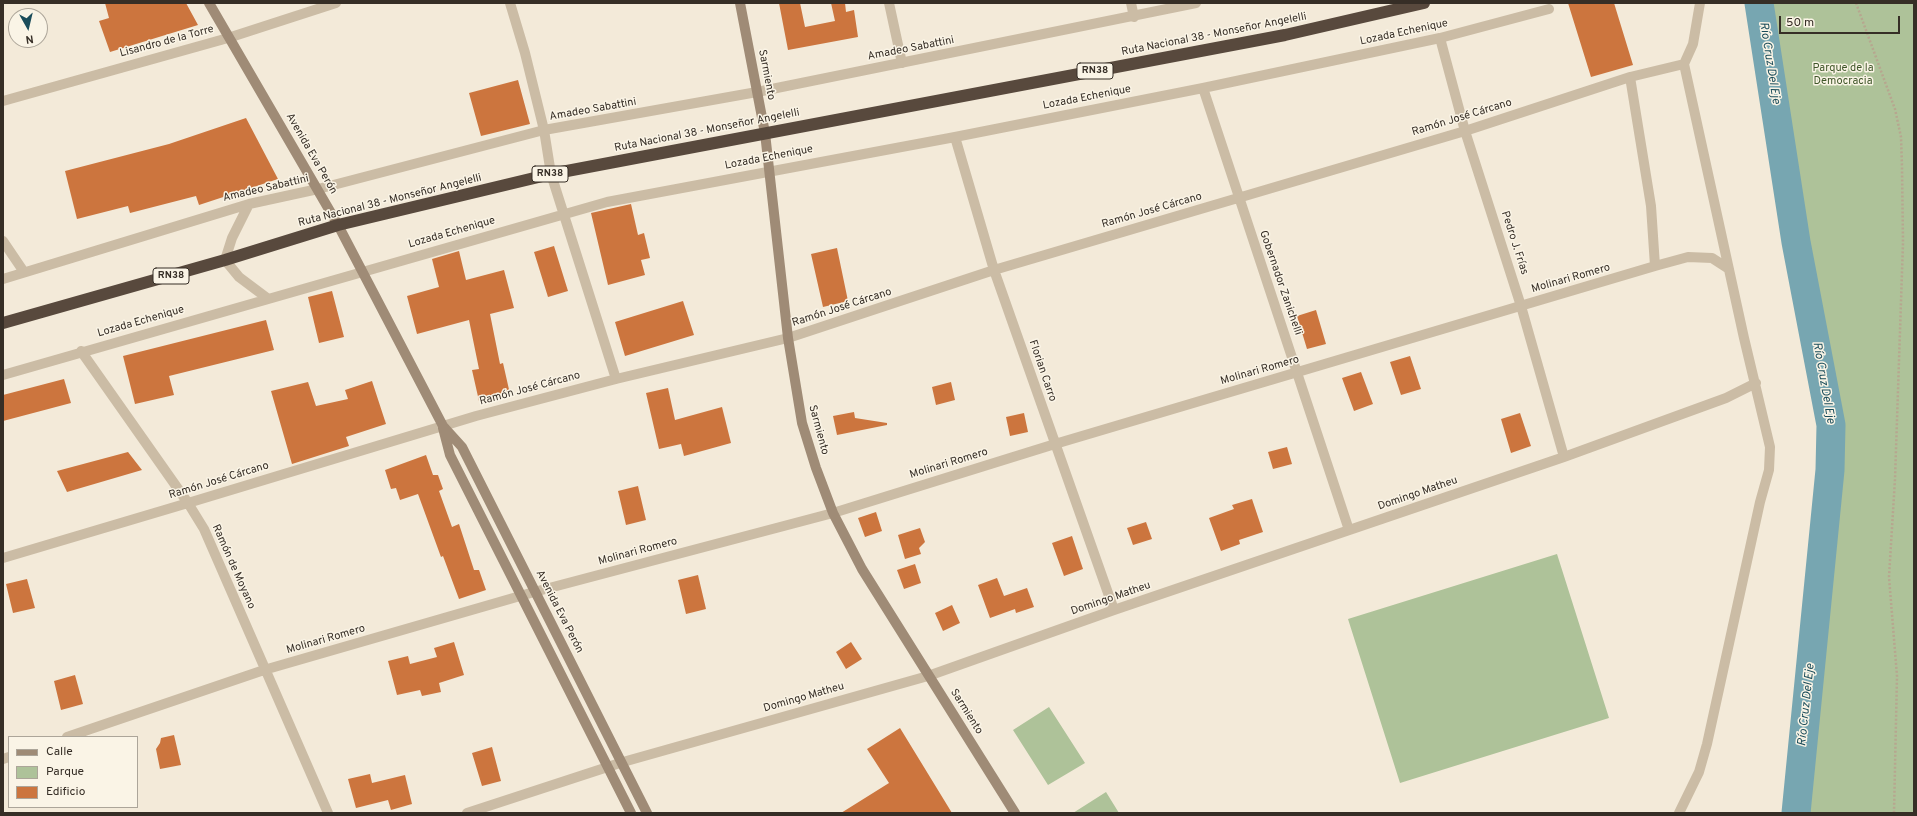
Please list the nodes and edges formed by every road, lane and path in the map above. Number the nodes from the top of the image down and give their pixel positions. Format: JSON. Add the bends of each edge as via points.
{"nodes":[{"id":1,"x":209,"y":3,"type":"edge"},
{"id":2,"x":336,"y":3,"type":"edge"},
{"id":3,"x":510,"y":3,"type":"edge"},
{"id":4,"x":740,"y":3,"type":"edge"},
{"id":5,"x":889,"y":3,"type":"edge"},
{"id":6,"x":1131,"y":3,"type":"edge"},
{"id":7,"x":1196,"y":3,"type":"edge"},
{"id":8,"x":1424,"y":3,"type":"edge"},
{"id":9,"x":1700,"y":3,"type":"edge"},
{"id":10,"x":1856,"y":3,"type":"edge"},
{"id":11,"x":1549,"y":9,"type":"dead end"},
{"id":12,"x":1134,"y":17,"type":"junction"},
{"id":13,"x":228,"y":38,"type":"junction"},
{"id":14,"x":1440,"y":38,"type":"junction"},
{"id":15,"x":902,"y":63,"type":"junction"},
{"id":16,"x":1684,"y":64,"type":"junction"},
{"id":17,"x":1630,"y":77,"type":"junction"},
{"id":18,"x":1203,"y":88,"type":"junction"},
{"id":19,"x":757,"y":92,"type":"junction"},
{"id":20,"x":3,"y":101,"type":"edge"},
{"id":21,"x":544,"y":130,"type":"junction"},
{"id":22,"x":1465,"y":130,"type":"junction"},
{"id":23,"x":765,"y":134,"type":"junction"},
{"id":24,"x":955,"y":137,"type":"junction"},
{"id":25,"x":769,"y":170,"type":"junction"},
{"id":26,"x":551,"y":174,"type":"junction"},
{"id":27,"x":318,"y":189,"type":"junction"},
{"id":28,"x":1238,"y":198,"type":"junction"},
{"id":29,"x":249,"y":204,"type":"junction"},
{"id":30,"x":563,"y":214,"type":"junction"},
{"id":31,"x":338,"y":225,"type":"junction"},
{"id":32,"x":3,"y":241,"type":"edge"},
{"id":33,"x":225,"y":260,"type":"junction"},
{"id":34,"x":1655,"y":266,"type":"junction"},
{"id":35,"x":1729,"y":269,"type":"junction"},
{"id":36,"x":994,"y":270,"type":"junction"},
{"id":37,"x":24,"y":272,"type":"junction"},
{"id":38,"x":362,"y":272,"type":"junction"},
{"id":39,"x":3,"y":279,"type":"edge"},
{"id":40,"x":267,"y":298,"type":"junction"},
{"id":41,"x":1521,"y":306,"type":"junction"},
{"id":42,"x":3,"y":323,"type":"edge"},
{"id":43,"x":788,"y":338,"type":"junction"},
{"id":44,"x":81,"y":351,"type":"junction"},
{"id":45,"x":1298,"y":372,"type":"junction"},
{"id":46,"x":3,"y":375,"type":"edge"},
{"id":47,"x":616,"y":379,"type":"junction"},
{"id":48,"x":1756,"y":383,"type":"junction"},
{"id":49,"x":443,"y":426,"type":"junction"},
{"id":50,"x":1055,"y":444,"type":"junction"},
{"id":51,"x":1564,"y":457,"type":"junction"},
{"id":52,"x":188,"y":503,"type":"junction"},
{"id":53,"x":833,"y":513,"type":"junction"},
{"id":54,"x":1349,"y":530,"type":"junction"},
{"id":55,"x":3,"y":558,"type":"edge"},
{"id":56,"x":534,"y":592,"type":"junction"},
{"id":57,"x":522,"y":596,"type":"junction"},
{"id":58,"x":1114,"y":610,"type":"junction"},
{"id":59,"x":264,"y":670,"type":"junction"},
{"id":60,"x":928,"y":676,"type":"junction"},
{"id":61,"x":70,"y":736,"type":"edge"},
{"id":62,"x":623,"y":762,"type":"junction"},
{"id":63,"x":607,"y":768,"type":"junction"},
{"id":64,"x":328,"y":813,"type":"edge"},
{"id":65,"x":467,"y":813,"type":"edge"},
{"id":66,"x":631,"y":813,"type":"edge"},
{"id":67,"x":647,"y":813,"type":"edge"},
{"id":68,"x":1015,"y":813,"type":"edge"},
{"id":69,"x":1679,"y":813,"type":"edge"},
{"id":70,"x":1894,"y":813,"type":"edge"}],
"edges":[{"from":1,"to":13,"type":"main road","name":"Avenida Eva Perón"},
{"from":2,"to":13,"type":"street","name":"Lisandro de la Torre"},
{"from":3,"to":21,"type":"street"},
{"from":4,"to":19,"type":"main road","name":"Sarmiento"},
{"from":5,"to":15,"type":"street"},
{"from":6,"to":12,"type":"street"},
{"from":7,"to":12,"type":"street","name":"Amadeo Sabattini"},
{"from":8,"to":23,"type":"highway","name":"Ruta Nacional 38 - Monseñor Angelelli","number":"RN38","via":[[1285,35]]},
{"from":9,"to":16,"type":"street","via":[[1693,44]]},
{"from":10,"to":70,"type":"path","via":[[1895,109],[1901,137],[1903,259],[1889,577],[1897,676]]},
{"from":11,"to":14,"type":"street","name":"Lozada Echenique"},
{"from":12,"to":15,"type":"street","name":"Amadeo Sabattini"},
{"from":13,"to":20,"type":"street","name":"Lisandro de la Torre"},
{"from":13,"to":27,"type":"main road","name":"Avenida Eva Perón"},
{"from":14,"to":18,"type":"street","name":"Lozada Echenique"},
{"from":14,"to":22,"type":"street","name":"Pedro J. Frías"},
{"from":15,"to":19,"type":"street","name":"Amadeo Sabattini"},
{"from":16,"to":17,"type":"street","name":"Ramón José Cárcano"},
{"from":16,"to":35,"type":"street"},
{"from":17,"to":22,"type":"street","name":"Ramón José Cárcano"},
{"from":17,"to":34,"type":"street","via":[[1651,206]]},
{"from":18,"to":24,"type":"street","name":"Lozada Echenique"},
{"from":18,"to":28,"type":"street","name":"Gobernador Zanichelli"},
{"from":19,"to":21,"type":"street","name":"Amadeo Sabattini"},
{"from":19,"to":23,"type":"main road","name":"Sarmiento"},
{"from":21,"to":26,"type":"street"},
{"from":21,"to":27,"type":"street","name":"Amadeo Sabattini"},
{"from":22,"to":28,"type":"street","name":"Ramón José Cárcano"},
{"from":22,"to":41,"type":"street","name":"Pedro J. Frías"},
{"from":23,"to":25,"type":"main road","name":"Sarmiento"},
{"from":23,"to":26,"type":"highway","name":"Ruta Nacional 38 - Monseñor Angelelli","number":"RN38"},
{"from":24,"to":25,"type":"street","name":"Lozada Echenique"},
{"from":24,"to":36,"type":"street","name":"Florian Carro"},
{"from":25,"to":30,"type":"street","name":"Lozada Echenique","via":[[607,202]]},
{"from":25,"to":43,"type":"main road","name":"Sarmiento"},
{"from":26,"to":30,"type":"street"},
{"from":26,"to":31,"type":"highway","name":"Ruta Nacional 38 - Monseñor Angelelli","number":"RN38"},
{"from":27,"to":29,"type":"street","name":"Amadeo Sabattini"},
{"from":27,"to":31,"type":"main road","name":"Avenida Eva Perón"},
{"from":28,"to":36,"type":"street","name":"Ramón José Cárcano"},
{"from":28,"to":45,"type":"street","name":"Gobernador Zanichelli"},
{"from":29,"to":33,"type":"street","via":[[232,238]]},
{"from":29,"to":37,"type":"street","name":"Amadeo Sabattini"},
{"from":30,"to":38,"type":"street","name":"Lozada Echenique"},
{"from":30,"to":47,"type":"street"},
{"from":31,"to":33,"type":"highway","name":"Ruta Nacional 38 - Monseñor Angelelli","number":"RN38"},
{"from":31,"to":38,"type":"main road","name":"Avenida Eva Perón"},
{"from":32,"to":37,"type":"street"},
{"from":33,"to":40,"type":"street","via":[[239,277]]},
{"from":33,"to":42,"type":"highway","name":"Ruta Nacional 38 - Monseñor Angelelli","number":"RN38"},
{"from":34,"to":35,"type":"street","name":"Molinari Romero","via":[[1688,258],[1712,258]]},
{"from":34,"to":41,"type":"street","name":"Molinari Romero"},
{"from":35,"to":48,"type":"street"},
{"from":36,"to":43,"type":"street","name":"Ramón José Cárcano"},
{"from":36,"to":50,"type":"street","name":"Florian Carro"},
{"from":37,"to":39,"type":"street","name":"Amadeo Sabattini"},
{"from":38,"to":40,"type":"street","name":"Lozada Echenique"},
{"from":38,"to":49,"type":"main road","name":"Avenida Eva Perón"},
{"from":40,"to":44,"type":"street","name":"Lozada Echenique"},
{"from":41,"to":45,"type":"street","name":"Molinari Romero"},
{"from":41,"to":51,"type":"street","name":"Pedro J. Frías"},
{"from":43,"to":47,"type":"street","name":"Ramón José Cárcano"},
{"from":43,"to":53,"type":"main road","name":"Sarmiento","via":[[802,423]]},
{"from":44,"to":46,"type":"street","name":"Lozada Echenique"},
{"from":44,"to":52,"type":"street","name":"Ramón de Moyano"},
{"from":45,"to":50,"type":"street","name":"Molinari Romero"},
{"from":45,"to":54,"type":"street","name":"Gobernador Zanichelli"},
{"from":47,"to":49,"type":"street","name":"Ramón José Cárcano"},
{"from":48,"to":51,"type":"street","name":"Domingo Matheu","via":[[1726,398]]},
{"from":48,"to":69,"type":"street","via":[[1770,447],[1769,470],[1699,772]]},
{"from":49,"to":52,"type":"street","name":"Ramón José Cárcano"},
{"from":49,"to":56,"type":"main road","name":"Avenida Eva Perón","via":[[462,447]]},
{"from":49,"to":57,"type":"main road","name":"Avenida Eva Perón","via":[[450,456]]},
{"from":50,"to":53,"type":"street","name":"Molinari Romero"},
{"from":50,"to":58,"type":"street","name":"Florian Carro"},
{"from":51,"to":54,"type":"street","name":"Domingo Matheu"},
{"from":52,"to":55,"type":"street","name":"Ramón José Cárcano"},
{"from":52,"to":59,"type":"street","name":"Ramón de Moyano","via":[[204,529]]},
{"from":53,"to":56,"type":"street","name":"Molinari Romero"},
{"from":53,"to":60,"type":"main road","name":"Sarmiento","via":[[862,569]]},
{"from":54,"to":58,"type":"street","name":"Domingo Matheu"},
{"from":56,"to":57,"type":"street","name":"Molinari Romero"},
{"from":56,"to":62,"type":"main road","name":"Avenida Eva Perón"},
{"from":57,"to":59,"type":"street","name":"Molinari Romero"},
{"from":57,"to":63,"type":"main road","name":"Avenida Eva Perón"},
{"from":58,"to":60,"type":"street","name":"Domingo Matheu"},
{"from":59,"to":61,"type":"street","name":"Molinari Romero"},
{"from":59,"to":64,"type":"street","name":"Ramón de Moyano"},
{"from":60,"to":62,"type":"street","name":"Domingo Matheu"},
{"from":60,"to":68,"type":"main road","name":"Sarmiento"},
{"from":62,"to":63,"type":"street","name":"Domingo Matheu"},
{"from":62,"to":67,"type":"main road","name":"Avenida Eva Perón"},
{"from":63,"to":65,"type":"street","name":"Domingo Matheu"},
{"from":63,"to":66,"type":"main road","name":"Avenida Eva Perón"}]}
